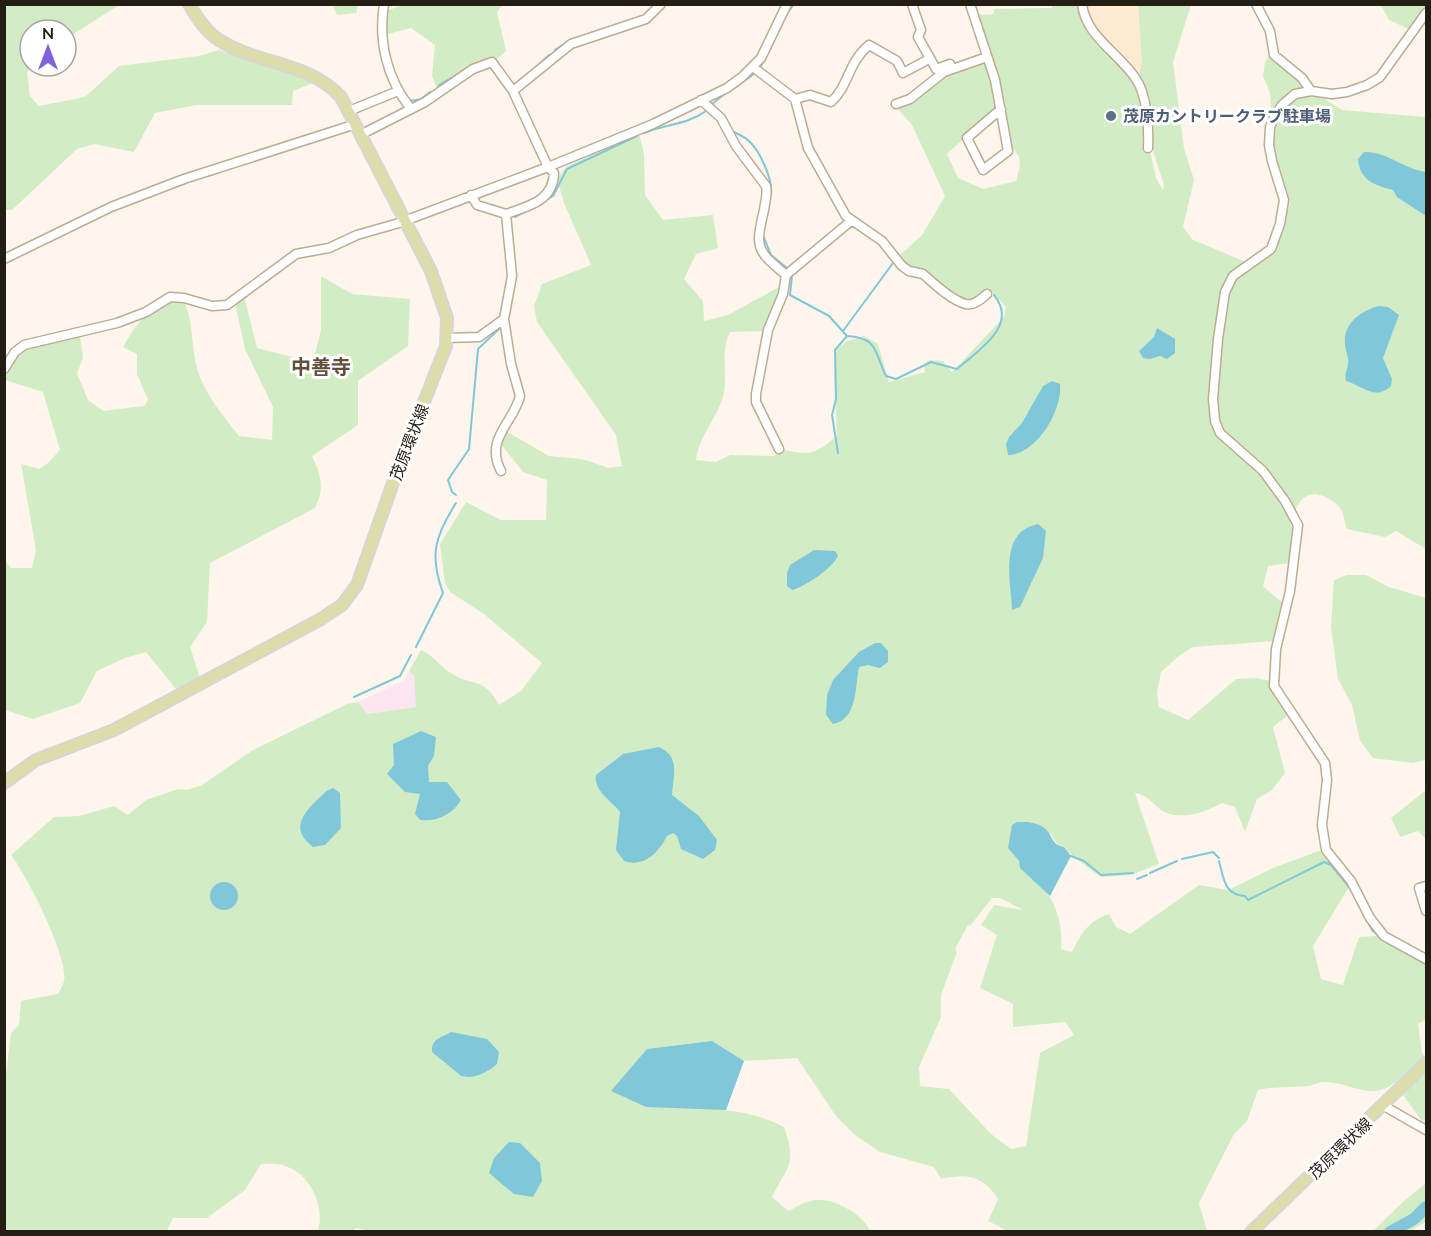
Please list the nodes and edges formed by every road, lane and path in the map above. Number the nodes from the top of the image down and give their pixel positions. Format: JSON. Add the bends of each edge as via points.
{"nodes":[{"id":1,"x":189,"y":4,"type":"edge"},
{"id":2,"x":384,"y":4,"type":"edge"},
{"id":3,"x":661,"y":4,"type":"edge"},
{"id":4,"x":912,"y":4,"type":"edge"},
{"id":5,"x":970,"y":4,"type":"edge"},
{"id":6,"x":1082,"y":4,"type":"edge"},
{"id":7,"x":1256,"y":4,"type":"edge"},
{"id":8,"x":784,"y":6,"type":"edge"},
{"id":9,"x":1426,"y":13,"type":"edge"},
{"id":10,"x":987,"y":57,"type":"junction"},
{"id":11,"x":929,"y":59,"type":"junction"},
{"id":12,"x":958,"y":66,"type":"junction"},
{"id":13,"x":753,"y":67,"type":"junction"},
{"id":14,"x":398,"y":91,"type":"junction"},
{"id":15,"x":513,"y":91,"type":"junction"},
{"id":16,"x":1311,"y":91,"type":"junction"},
{"id":17,"x":795,"y":99,"type":"junction"},
{"id":18,"x":701,"y":100,"type":"junction"},
{"id":19,"x":896,"y":104,"type":"dead end"},
{"id":20,"x":411,"y":109,"type":"junction"},
{"id":21,"x":1001,"y":109,"type":"junction"},
{"id":22,"x":349,"y":111,"type":"junction"},
{"id":23,"x":359,"y":129,"type":"junction"},
{"id":24,"x":1148,"y":148,"type":"dead end"},
{"id":25,"x":548,"y":167,"type":"junction"},
{"id":26,"x":471,"y":195,"type":"junction"},
{"id":27,"x":506,"y":214,"type":"junction"},
{"id":28,"x":404,"y":220,"type":"junction"},
{"id":29,"x":851,"y":221,"type":"junction"},
{"id":30,"x":4,"y":259,"type":"edge"},
{"id":31,"x":786,"y":275,"type":"junction"},
{"id":32,"x":987,"y":294,"type":"dead end"},
{"id":33,"x":504,"y":320,"type":"junction"},
{"id":34,"x":447,"y":338,"type":"junction"},
{"id":35,"x":4,"y":369,"type":"edge"},
{"id":36,"x":779,"y":449,"type":"dead end"},
{"id":37,"x":501,"y":471,"type":"dead end"},
{"id":38,"x":4,"y":783,"type":"edge"},
{"id":39,"x":1426,"y":886,"type":"edge"},
{"id":40,"x":1426,"y":911,"type":"edge"},
{"id":41,"x":1426,"y":959,"type":"edge"},
{"id":42,"x":1426,"y":1063,"type":"edge"},
{"id":43,"x":1384,"y":1106,"type":"junction"},
{"id":44,"x":1426,"y":1130,"type":"edge"},
{"id":45,"x":1251,"y":1232,"type":"edge"}],
"edges":[{"from":1,"to":22,"type":"main road","name":"茂原環状線","via":[[219,40],[314,74],[329,84]]},
{"from":2,"to":14,"type":"street","via":[[382,45]]},
{"from":3,"to":15,"type":"street","via":[[646,20],[571,44]]},
{"from":4,"to":11,"type":"street","via":[[921,30],[918,37]]},
{"from":5,"to":10,"type":"street"},
{"from":6,"to":24,"type":"street","via":[[1090,29],[1136,79],[1141,90]]},
{"from":7,"to":16,"type":"street","via":[[1270,31],[1274,55],[1302,78]]},
{"from":8,"to":13,"type":"street","via":[[761,58]]},
{"from":9,"to":16,"type":"street","via":[[1384,73],[1367,86],[1339,94]]},
{"from":10,"to":12,"type":"street"},
{"from":10,"to":21,"type":"street"},
{"from":11,"to":12,"type":"street","via":[[936,69],[952,63]]},
{"from":11,"to":17,"type":"street","via":[[903,73],[897,61],[869,45],[855,56],[831,102],[810,95]]},
{"from":12,"to":19,"type":"street","via":[[910,99]]},
{"from":13,"to":17,"type":"street"},
{"from":13,"to":18,"type":"street","via":[[727,88]]},
{"from":14,"to":20,"type":"street"},
{"from":14,"to":22,"type":"street"},
{"from":15,"to":20,"type":"street","via":[[496,64],[485,63]]},
{"from":15,"to":25,"type":"street"},
{"from":16,"to":41,"type":"street","via":[[1294,94],[1282,105],[1270,127],[1272,161],[1284,200],[1282,216],[1271,249],[1233,276],[1225,292],[1218,339],[1215,422],[1220,433],[1263,471],[1298,525],[1290,591],[1276,649],[1274,686],[1325,763],[1322,825],[1326,850],[1351,881],[1384,936]]},
{"from":17,"to":29,"type":"street","via":[[808,148]]},
{"from":18,"to":25,"type":"street"},
{"from":18,"to":31,"type":"street","via":[[721,118],[766,186],[758,238],[765,256]]},
{"from":20,"to":23,"type":"street"},
{"from":21,"to":21,"type":"street","via":[[1008,151],[983,170],[967,138]]},
{"from":22,"to":23,"type":"main road","name":"茂原環状線"},
{"from":23,"to":28,"type":"main road","name":"茂原環状線"},
{"from":23,"to":30,"type":"street","via":[[184,179],[111,207]]},
{"from":25,"to":26,"type":"street"},
{"from":25,"to":27,"type":"street","via":[[554,173],[551,191],[535,204]]},
{"from":26,"to":27,"type":"street","via":[[477,205]]},
{"from":26,"to":28,"type":"street"},
{"from":27,"to":33,"type":"street","via":[[512,276]]},
{"from":28,"to":34,"type":"main road","name":"茂原環状線","via":[[444,305]]},
{"from":28,"to":35,"type":"street","via":[[329,248],[296,254],[227,305],[212,306],[170,297],[146,312],[117,322],[24,345]]},
{"from":29,"to":31,"type":"street"},
{"from":29,"to":32,"type":"street","via":[[882,241],[902,266],[923,274],[931,285],[966,304]]},
{"from":31,"to":36,"type":"street","via":[[783,294],[768,330],[756,394],[756,402]]},
{"from":33,"to":34,"type":"street","via":[[479,337]]},
{"from":33,"to":37,"type":"street","via":[[520,396],[496,450],[495,460]]},
{"from":34,"to":38,"type":"main road","name":"茂原環状線","via":[[357,585],[342,605],[114,730],[36,760]]},
{"from":39,"to":40,"type":"street","via":[[1419,888]]},
{"from":42,"to":43,"type":"main road","name":"茂原環状線"},
{"from":43,"to":44,"type":"street"},
{"from":43,"to":45,"type":"main road","name":"茂原環状線"}]}
